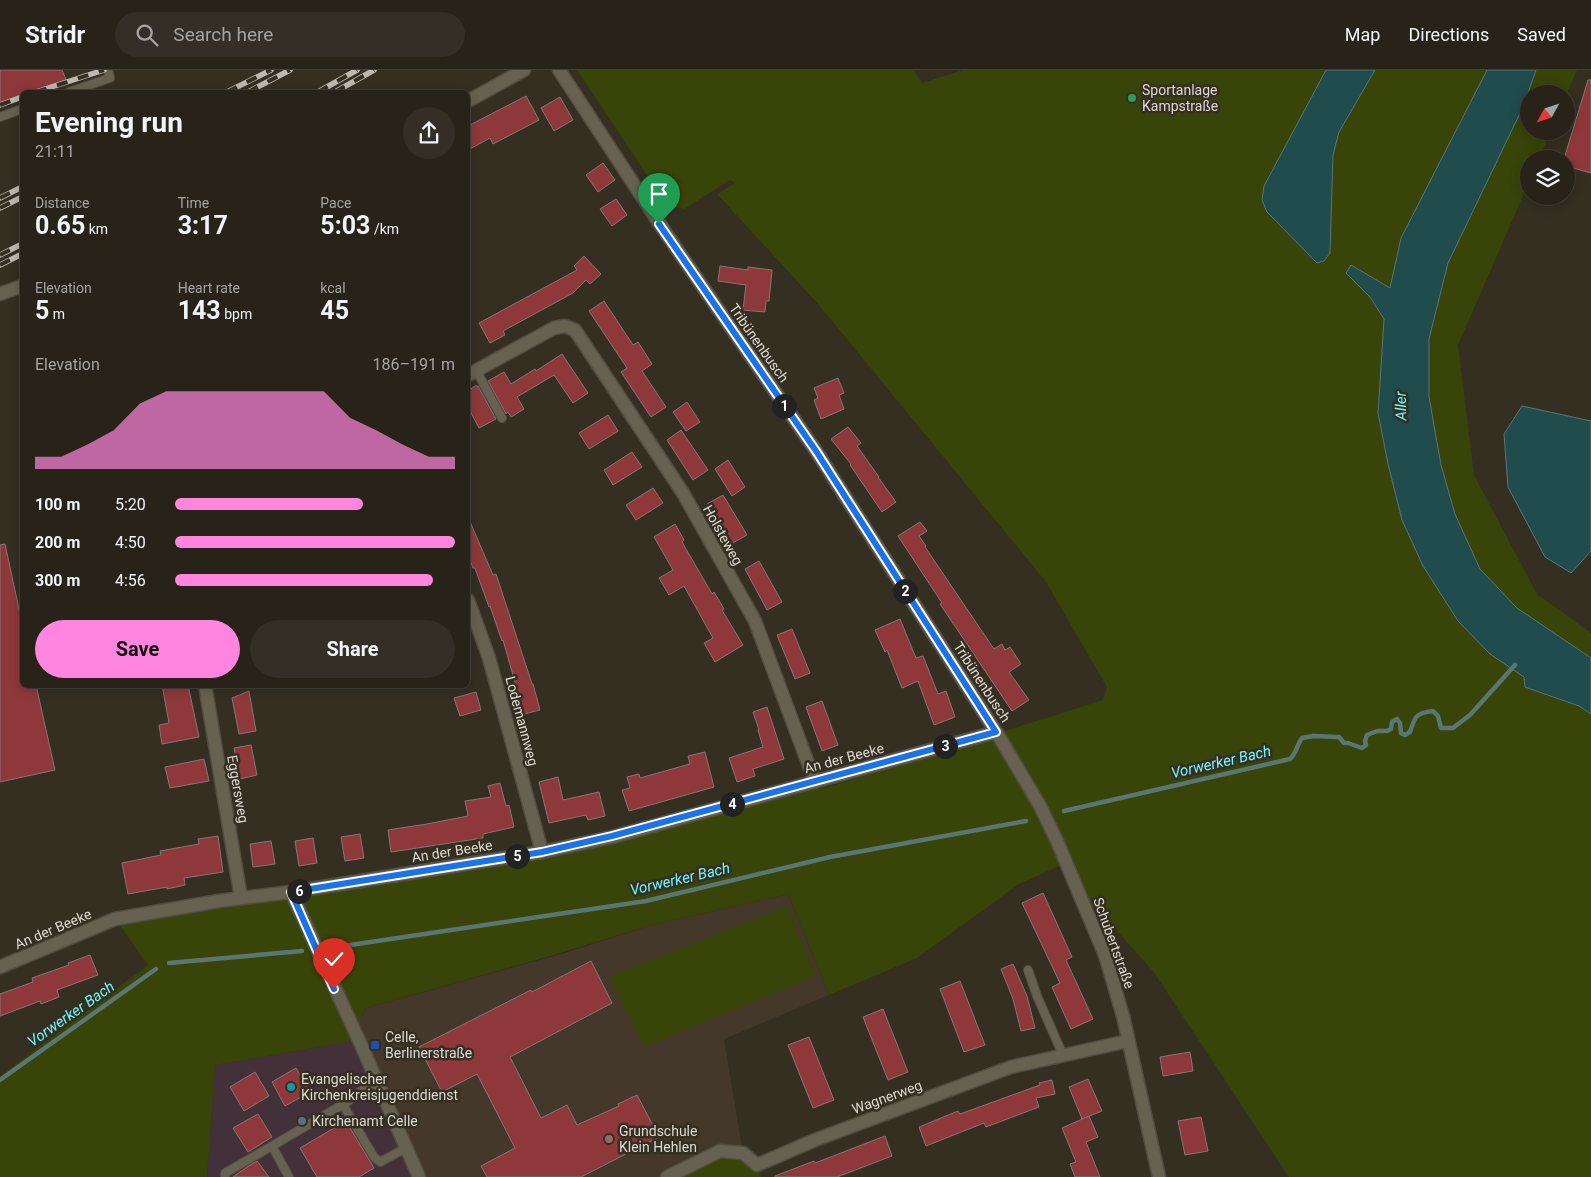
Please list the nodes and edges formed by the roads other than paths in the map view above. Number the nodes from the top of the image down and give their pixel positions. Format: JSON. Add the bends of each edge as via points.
{"nodes":[{"id":1,"x":108,"y":70,"type":"edge"},
{"id":2,"x":524,"y":70,"type":"edge"},
{"id":3,"x":558,"y":70,"type":"edge"},
{"id":4,"x":75,"y":90,"type":"edge"},
{"id":5,"x":470,"y":100,"type":"edge"},
{"id":6,"x":20,"y":110,"type":"edge"},
{"id":7,"x":0,"y":117,"type":"edge"},
{"id":8,"x":20,"y":287,"type":"edge"},
{"id":9,"x":0,"y":294,"type":"edge"},
{"id":10,"x":472,"y":372,"type":"edge"},
{"id":11,"x":502,"y":418,"type":"dead end"},
{"id":12,"x":470,"y":606,"type":"edge"},
{"id":13,"x":206,"y":688,"type":"edge"},
{"id":14,"x":997,"y":733,"type":"junction"},
{"id":15,"x":815,"y":782,"type":"junction"},
{"id":16,"x":542,"y":852,"type":"junction"},
{"id":17,"x":291,"y":892,"type":"junction"},
{"id":18,"x":241,"y":898,"type":"junction"},
{"id":19,"x":0,"y":967,"type":"edge"},
{"id":20,"x":1028,"y":970,"type":"dead end"},
{"id":21,"x":1128,"y":1041,"type":"junction"},
{"id":22,"x":1062,"y":1055,"type":"junction"},
{"id":23,"x":376,"y":1080,"type":"junction"},
{"id":24,"x":343,"y":1105,"type":"junction"},
{"id":25,"x":272,"y":1146,"type":"junction"},
{"id":26,"x":406,"y":1148,"type":"junction"},
{"id":27,"x":759,"y":1171,"type":"edge"},
{"id":28,"x":225,"y":1177,"type":"edge"},
{"id":29,"x":289,"y":1177,"type":"edge"},
{"id":30,"x":418,"y":1177,"type":"edge"},
{"id":31,"x":667,"y":1177,"type":"edge"},
{"id":32,"x":1159,"y":1177,"type":"edge"}],
"edges":[{"from":1,"to":4,"type":"lane","via":[[110,78]]},
{"from":2,"to":5,"type":"street"},
{"from":3,"to":14,"type":"street","name":"Tribünenbusch","via":[[816,451]]},
{"from":6,"to":7,"type":"lane"},
{"from":8,"to":9,"type":"street"},
{"from":10,"to":11,"type":"lane"},
{"from":10,"to":15,"type":"street","name":"Holsteweg","via":[[554,328],[565,326],[575,330],[683,493],[755,622]]},
{"from":12,"to":16,"type":"street","name":"Lodemannweg","via":[[489,658]]},
{"from":13,"to":18,"type":"street","name":"Eggersweg"},
{"from":14,"to":15,"type":"street","name":"An der Beeke"},
{"from":14,"to":21,"type":"street","name":"Schubertstraße","via":[[1040,804],[1087,908],[1105,955]]},
{"from":15,"to":16,"type":"street","name":"An der Beeke"},
{"from":16,"to":17,"type":"street","name":"An der Beeke"},
{"from":17,"to":18,"type":"street","name":"An der Beeke"},
{"from":17,"to":23,"type":"street"},
{"from":18,"to":19,"type":"street","name":"An der Beeke","via":[[116,919]]},
{"from":20,"to":22,"type":"lane"},
{"from":21,"to":22,"type":"street","name":"Wagnerweg"},
{"from":21,"to":32,"type":"street","name":"Schubertstraße"},
{"from":22,"to":27,"type":"street","name":"Wagnerweg","via":[[1011,1067],[832,1133]]},
{"from":23,"to":24,"type":"lane"},
{"from":23,"to":26,"type":"street"},
{"from":24,"to":25,"type":"lane"},
{"from":24,"to":26,"type":"lane","via":[[380,1162]]},
{"from":25,"to":28,"type":"lane","via":[[225,1174]]},
{"from":25,"to":29,"type":"lane"},
{"from":26,"to":30,"type":"street"},
{"from":27,"to":31,"type":"street","name":"Wagnerweg","via":[[743,1153],[720,1151]]}]}
